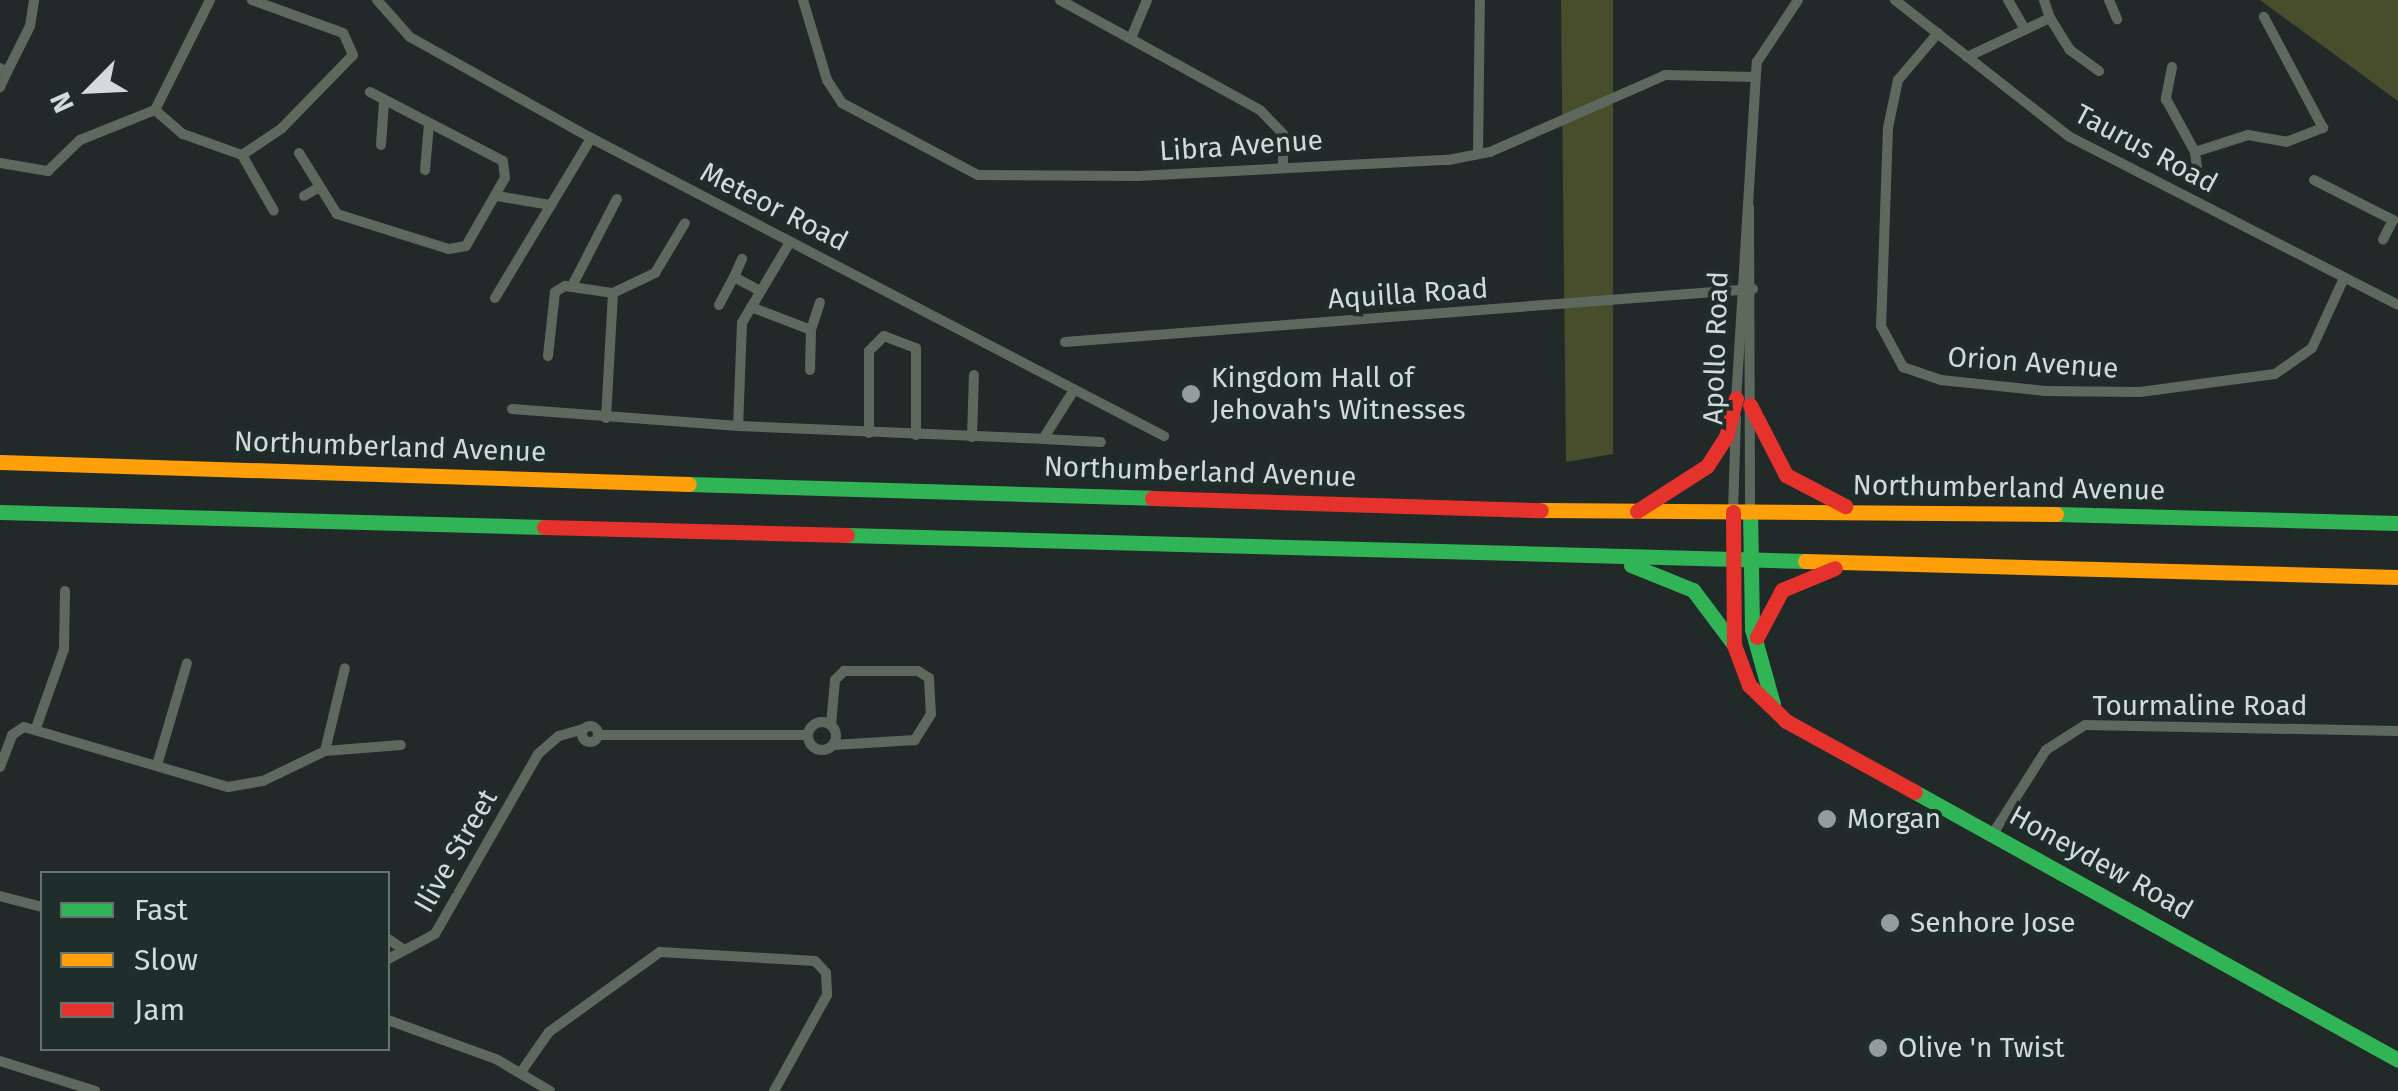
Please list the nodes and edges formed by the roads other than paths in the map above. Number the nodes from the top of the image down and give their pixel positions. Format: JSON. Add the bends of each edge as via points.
{"nodes":[{"id":1,"x":34,"y":0,"type":"edge"},
{"id":2,"x":210,"y":0,"type":"edge"},
{"id":3,"x":252,"y":0,"type":"edge"},
{"id":4,"x":377,"y":0,"type":"edge"},
{"id":5,"x":803,"y":0,"type":"edge"},
{"id":6,"x":1060,"y":0,"type":"edge"},
{"id":7,"x":1147,"y":0,"type":"edge"},
{"id":8,"x":1480,"y":0,"type":"edge"},
{"id":9,"x":1798,"y":0,"type":"edge"},
{"id":10,"x":1895,"y":0,"type":"edge"},
{"id":11,"x":2008,"y":0,"type":"edge"},
{"id":12,"x":2044,"y":0,"type":"edge"},
{"id":13,"x":2109,"y":0,"type":"edge"},
{"id":14,"x":2264,"y":17,"type":"dead end"},
{"id":15,"x":2050,"y":18,"type":"junction"},
{"id":16,"x":2117,"y":19,"type":"dead end"},
{"id":17,"x":2025,"y":30,"type":"junction"},
{"id":18,"x":1938,"y":33,"type":"junction"},
{"id":19,"x":1131,"y":38,"type":"junction"},
{"id":20,"x":1967,"y":57,"type":"junction"},
{"id":21,"x":2172,"y":67,"type":"dead end"},
{"id":22,"x":3,"y":70,"type":"edge"},
{"id":23,"x":2099,"y":71,"type":"dead end"},
{"id":24,"x":1755,"y":77,"type":"junction"},
{"id":25,"x":0,"y":86,"type":"edge"},
{"id":26,"x":370,"y":92,"type":"dead end"},
{"id":27,"x":384,"y":102,"type":"junction"},
{"id":28,"x":155,"y":110,"type":"junction"},
{"id":29,"x":429,"y":124,"type":"junction"},
{"id":30,"x":592,"y":138,"type":"junction"},
{"id":31,"x":381,"y":144,"type":"dead end"},
{"id":32,"x":2195,"y":152,"type":"junction"},
{"id":33,"x":299,"y":153,"type":"dead end"},
{"id":34,"x":1478,"y":154,"type":"junction"},
{"id":35,"x":242,"y":156,"type":"junction"},
{"id":36,"x":0,"y":163,"type":"edge"},
{"id":37,"x":1283,"y":164,"type":"junction"},
{"id":38,"x":2197,"y":167,"type":"dead end"},
{"id":39,"x":426,"y":170,"type":"dead end"},
{"id":40,"x":2314,"y":180,"type":"dead end"},
{"id":41,"x":1747,"y":186,"type":"junction"},
{"id":42,"x":318,"y":188,"type":"junction"},
{"id":43,"x":304,"y":196,"type":"dead end"},
{"id":44,"x":497,"y":196,"type":"junction"},
{"id":45,"x":617,"y":199,"type":"dead end"},
{"id":46,"x":552,"y":205,"type":"junction"},
{"id":47,"x":274,"y":211,"type":"dead end"},
{"id":48,"x":2396,"y":219,"type":"edge"},
{"id":49,"x":685,"y":223,"type":"dead end"},
{"id":50,"x":2383,"y":240,"type":"dead end"},
{"id":51,"x":790,"y":242,"type":"junction"},
{"id":52,"x":742,"y":260,"type":"dead end"},
{"id":53,"x":734,"y":277,"type":"junction"},
{"id":54,"x":2344,"y":278,"type":"junction"},
{"id":55,"x":572,"y":286,"type":"junction"},
{"id":56,"x":1740,"y":289,"type":"junction"},
{"id":57,"x":1754,"y":289,"type":"junction"},
{"id":58,"x":760,"y":290,"type":"junction"},
{"id":59,"x":613,"y":293,"type":"junction"},
{"id":60,"x":495,"y":298,"type":"dead end"},
{"id":61,"x":820,"y":302,"type":"dead end"},
{"id":62,"x":718,"y":304,"type":"dead end"},
{"id":63,"x":2398,"y":305,"type":"edge"},
{"id":64,"x":751,"y":307,"type":"junction"},
{"id":65,"x":811,"y":330,"type":"junction"},
{"id":66,"x":1066,"y":342,"type":"dead end"},
{"id":67,"x":548,"y":356,"type":"dead end"},
{"id":68,"x":810,"y":370,"type":"dead end"},
{"id":69,"x":974,"y":375,"type":"dead end"},
{"id":70,"x":1074,"y":390,"type":"junction"},
{"id":71,"x":1743,"y":402,"type":"junction"},
{"id":72,"x":512,"y":409,"type":"dead end"},
{"id":73,"x":606,"y":418,"type":"junction"},
{"id":74,"x":738,"y":426,"type":"junction"},
{"id":75,"x":869,"y":434,"type":"junction"},
{"id":76,"x":916,"y":435,"type":"junction"},
{"id":77,"x":1164,"y":436,"type":"dead end"},
{"id":78,"x":972,"y":437,"type":"junction"},
{"id":79,"x":1044,"y":439,"type":"junction"},
{"id":80,"x":1102,"y":442,"type":"dead end"},
{"id":81,"x":0,"y":462,"type":"edge"},
{"id":82,"x":1852,"y":510,"type":"junction"},
{"id":83,"x":0,"y":512,"type":"edge"},
{"id":84,"x":1633,"y":512,"type":"junction"},
{"id":85,"x":1732,"y":512,"type":"junction"},
{"id":86,"x":1750,"y":512,"type":"junction"},
{"id":87,"x":2398,"y":523,"type":"edge"},
{"id":88,"x":1613,"y":560,"type":"junction"},
{"id":89,"x":1733,"y":561,"type":"junction"},
{"id":90,"x":1752,"y":562,"type":"junction"},
{"id":91,"x":1853,"y":563,"type":"junction"},
{"id":92,"x":2398,"y":577,"type":"edge"},
{"id":93,"x":65,"y":590,"type":"dead end"},
{"id":94,"x":1734,"y":645,"type":"junction"},
{"id":95,"x":1754,"y":646,"type":"junction"},
{"id":96,"x":187,"y":663,"type":"dead end"},
{"id":97,"x":345,"y":668,"type":"dead end"},
{"id":98,"x":1778,"y":713,"type":"junction"},
{"id":99,"x":831,"y":725,"type":"junction"},
{"id":100,"x":36,"y":728,"type":"junction"},
{"id":101,"x":2398,"y":731,"type":"edge"},
{"id":102,"x":808,"y":735,"type":"junction"},
{"id":103,"x":402,"y":745,"type":"dead end"},
{"id":104,"x":833,"y":746,"type":"junction"},
{"id":105,"x":325,"y":751,"type":"junction"},
{"id":106,"x":156,"y":766,"type":"junction"},
{"id":107,"x":0,"y":767,"type":"edge"},
{"id":108,"x":1994,"y":832,"type":"junction"},
{"id":109,"x":0,"y":896,"type":"edge"},
{"id":110,"x":40,"y":907,"type":"edge"},
{"id":111,"x":390,"y":940,"type":"edge"},
{"id":112,"x":403,"y":949,"type":"junction"},
{"id":113,"x":390,"y":958,"type":"edge"},
{"id":114,"x":390,"y":1021,"type":"edge"},
{"id":115,"x":0,"y":1060,"type":"edge"},
{"id":116,"x":2398,"y":1060,"type":"edge"},
{"id":117,"x":520,"y":1072,"type":"junction"},
{"id":118,"x":95,"y":1091,"type":"edge"},
{"id":119,"x":550,"y":1091,"type":"edge"},
{"id":120,"x":774,"y":1091,"type":"edge"}],
"edges":[{"from":1,"to":22,"type":"street","via":[[30,26]]},
{"from":2,"to":28,"type":"street"},
{"from":3,"to":35,"type":"street","via":[[332,27],[350,42],[354,56],[281,129]]},
{"from":4,"to":30,"type":"street","name":"Meteor Road","via":[[410,36]]},
{"from":5,"to":37,"type":"street","name":"Libra Avenue","via":[[827,80],[842,103],[965,173],[1138,176]]},
{"from":6,"to":19,"type":"street"},
{"from":7,"to":19,"type":"street"},
{"from":8,"to":34,"type":"street"},
{"from":9,"to":24,"type":"street","name":"Apollo Road","via":[[1764,46]]},
{"from":10,"to":18,"type":"street","name":"Taurus Road"},
{"from":11,"to":17,"type":"street"},
{"from":12,"to":15,"type":"street"},
{"from":13,"to":16,"type":"street"},
{"from":14,"to":32,"type":"street","via":[[2323,128],[2286,142],[2248,135]]},
{"from":15,"to":17,"type":"street"},
{"from":15,"to":23,"type":"street","via":[[2070,50]]},
{"from":17,"to":20,"type":"street"},
{"from":18,"to":20,"type":"street","name":"Taurus Road"},
{"from":18,"to":54,"type":"street","name":"Orion Avenue","via":[[1898,80],[1888,128],[1881,326],[1902,367],[1941,380],[2045,391],[2140,392],[2275,374],[2312,348]]},
{"from":19,"to":37,"type":"street","via":[[1275,122]]},
{"from":20,"to":54,"type":"street","name":"Taurus Road","via":[[2070,137]]},
{"from":21,"to":32,"type":"street","via":[[2166,99]]},
{"from":22,"to":25,"type":"street"},
{"from":24,"to":34,"type":"street","name":"Libra Avenue","via":[[1665,75]]},
{"from":24,"to":41,"type":"street","name":"Apollo Road"},
{"from":26,"to":27,"type":"street"},
{"from":27,"to":29,"type":"street"},
{"from":27,"to":31,"type":"street"},
{"from":28,"to":35,"type":"street","via":[[182,134]]},
{"from":28,"to":36,"type":"street","via":[[80,140],[45,172]]},
{"from":29,"to":39,"type":"street"},
{"from":29,"to":44,"type":"street","via":[[503,161],[507,174]]},
{"from":30,"to":46,"type":"street"},
{"from":30,"to":51,"type":"street","name":"Meteor Road"},
{"from":32,"to":38,"type":"street"},
{"from":33,"to":42,"type":"street"},
{"from":34,"to":37,"type":"street","name":"Libra Avenue"},
{"from":35,"to":47,"type":"street"},
{"from":40,"to":48,"type":"street"},
{"from":41,"to":56,"type":"street","name":"Apollo Road"},
{"from":41,"to":57,"type":"street","name":"Apollo Road"},
{"from":42,"to":43,"type":"street"},
{"from":42,"to":44,"type":"street","via":[[338,214],[449,249],[466,246]]},
{"from":44,"to":46,"type":"street"},
{"from":45,"to":55,"type":"street"},
{"from":46,"to":60,"type":"street"},
{"from":48,"to":50,"type":"street"},
{"from":49,"to":59,"type":"street","via":[[655,273]]},
{"from":51,"to":58,"type":"street"},
{"from":51,"to":70,"type":"street","name":"Meteor Road"},
{"from":52,"to":53,"type":"street"},
{"from":53,"to":58,"type":"street"},
{"from":53,"to":62,"type":"street"},
{"from":54,"to":63,"type":"street","name":"Taurus Road"},
{"from":55,"to":59,"type":"street"},
{"from":55,"to":67,"type":"street","via":[[552,297]]},
{"from":56,"to":57,"type":"street","name":"Aquilla Road"},
{"from":56,"to":66,"type":"street","name":"Aquilla Road"},
{"from":56,"to":71,"type":"street","name":"Apollo Road"},
{"from":57,"to":71,"type":"street","name":"Apollo Road"},
{"from":58,"to":64,"type":"street"},
{"from":59,"to":73,"type":"street"},
{"from":61,"to":65,"type":"street"},
{"from":64,"to":65,"type":"street"},
{"from":64,"to":74,"type":"street","via":[[742,324]]},
{"from":65,"to":68,"type":"street"},
{"from":69,"to":78,"type":"street"},
{"from":70,"to":77,"type":"street","name":"Meteor Road"},
{"from":70,"to":79,"type":"street"},
{"from":71,"to":82,"type":"main road","via":[[1786,475]]},
{"from":71,"to":84,"type":"main road","via":[[1708,466]]},
{"from":71,"to":85,"type":"street","name":"Apollo Road"},
{"from":71,"to":86,"type":"street","name":"Apollo Road"},
{"from":72,"to":73,"type":"street"},
{"from":73,"to":74,"type":"street"},
{"from":74,"to":75,"type":"street"},
{"from":75,"to":76,"type":"street"},
{"from":75,"to":76,"type":"street","via":[[869,351],[884,336],[916,348]]},
{"from":76,"to":78,"type":"street"},
{"from":78,"to":79,"type":"street"},
{"from":79,"to":80,"type":"street"},
{"from":81,"to":84,"type":"main road","name":"Northumberland Avenue"},
{"from":82,"to":86,"type":"main road","name":"Northumberland Avenue"},
{"from":82,"to":87,"type":"main road","name":"Northumberland Avenue"},
{"from":83,"to":88,"type":"main road"},
{"from":84,"to":85,"type":"main road","name":"Northumberland Avenue"},
{"from":85,"to":86,"type":"main road","name":"Northumberland Avenue"},
{"from":85,"to":89,"type":"main road","name":"Honeydew Road"},
{"from":86,"to":90,"type":"main road"},
{"from":88,"to":89,"type":"main road"},
{"from":88,"to":94,"type":"main road","via":[[1692,590]]},
{"from":89,"to":90,"type":"main road"},
{"from":89,"to":94,"type":"main road","name":"Honeydew Road"},
{"from":90,"to":91,"type":"main road"},
{"from":90,"to":95,"type":"main road"},
{"from":91,"to":92,"type":"main road"},
{"from":91,"to":95,"type":"main road","via":[[1782,590]]},
{"from":93,"to":100,"type":"street","via":[[64,649]]},
{"from":94,"to":98,"type":"main road","name":"Honeydew Road","via":[[1750,684]]},
{"from":95,"to":98,"type":"main road"},
{"from":96,"to":106,"type":"street"},
{"from":97,"to":105,"type":"street"},
{"from":98,"to":108,"type":"main road","name":"Honeydew Road","via":[[1850,760]]},
{"from":99,"to":102,"type":"street","via":[[814,724]]},
{"from":99,"to":104,"type":"street"},
{"from":99,"to":104,"type":"street","via":[[833,687],[844,671],[918,671],[929,678],[931,714],[915,740]]},
{"from":100,"to":106,"type":"street"},
{"from":100,"to":107,"type":"street","via":[[12,735]]},
{"from":101,"to":108,"type":"street","name":"Tourmaline Road","via":[[2085,725],[2046,750]]},
{"from":102,"to":104,"type":"street","via":[[816,749]]},
{"from":102,"to":112,"type":"street","name":"Ilive Street","via":[[598,735],[593,726],[545,746],[441,926]]},
{"from":103,"to":105,"type":"street"},
{"from":105,"to":106,"type":"street","via":[[243,786],[214,785]]},
{"from":108,"to":116,"type":"main road","name":"Honeydew Road"},
{"from":109,"to":110,"type":"street"},
{"from":111,"to":112,"type":"street"},
{"from":112,"to":113,"type":"street","name":"Ilive Street"},
{"from":114,"to":117,"type":"street"},
{"from":115,"to":118,"type":"street"},
{"from":117,"to":119,"type":"street"},
{"from":117,"to":120,"type":"street","via":[[549,1032],[660,952],[809,959],[821,965],[829,982]]}]}
